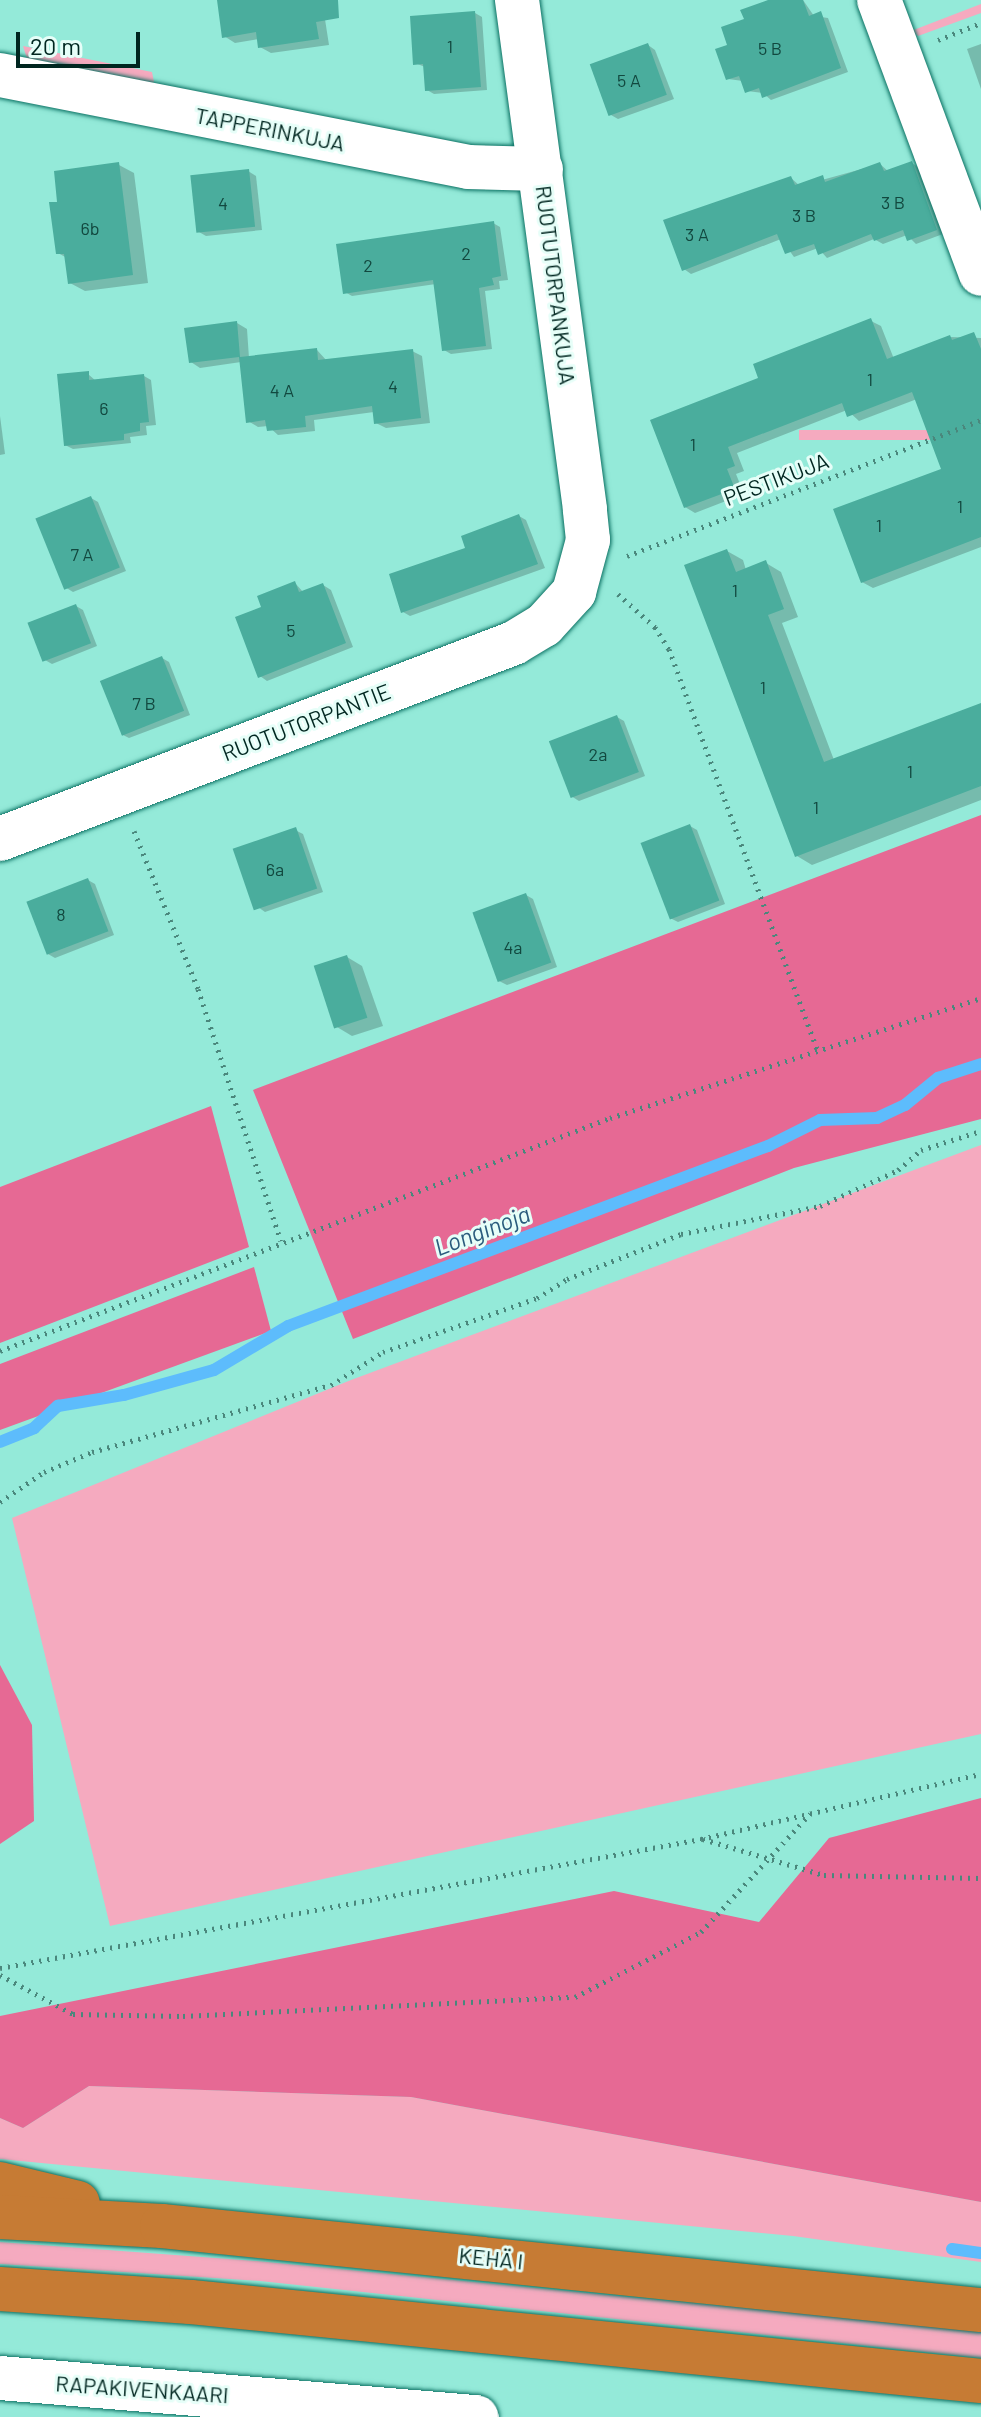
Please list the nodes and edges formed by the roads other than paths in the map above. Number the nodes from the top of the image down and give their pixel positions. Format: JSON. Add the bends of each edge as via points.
{"nodes":[{"id":1,"x":517,"y":0,"type":"edge"},
{"id":2,"x":879,"y":0,"type":"edge"},
{"id":3,"x":0,"y":75,"type":"edge"},
{"id":4,"x":541,"y":169,"type":"junction"},
{"id":5,"x":981,"y":274,"type":"edge"},
{"id":6,"x":584,"y":570,"type":"joint"},
{"id":7,"x":0,"y":839,"type":"edge"},
{"id":8,"x":0,"y":2184,"type":"edge"},
{"id":9,"x":0,"y":2217,"type":"edge"},
{"id":10,"x":162,"y":2226,"type":"junction"},
{"id":11,"x":0,"y":2289,"type":"edge"},
{"id":12,"x":981,"y":2310,"type":"edge"},
{"id":13,"x":0,"y":2378,"type":"edge"},
{"id":14,"x":981,"y":2381,"type":"edge"},
{"id":15,"x":476,"y":2417,"type":"edge"}],
"edges":[{"from":1,"to":4,"type":"street","name":"RUOTUTORPANKUJA"},
{"from":2,"to":5,"type":"street"},
{"from":3,"to":4,"type":"street","name":"TAPPERINKUJA","via":[[468,167]]},
{"from":4,"to":6,"type":"street","name":"RUOTUTORPANKUJA","via":[[585,509]]},
{"from":6,"to":7,"type":"street","name":"RUOTUTORPANTIE","via":[[562,609],[514,643]]},
{"from":8,"to":10,"type":"highway"},
{"from":9,"to":10,"type":"highway","name":"KEHÄ I"},
{"from":10,"to":12,"type":"highway","name":"KEHÄ I"},
{"from":11,"to":14,"type":"highway","via":[[207,2304]]},
{"from":13,"to":15,"type":"street","name":"RAPAKIVENKAARI"}]}
